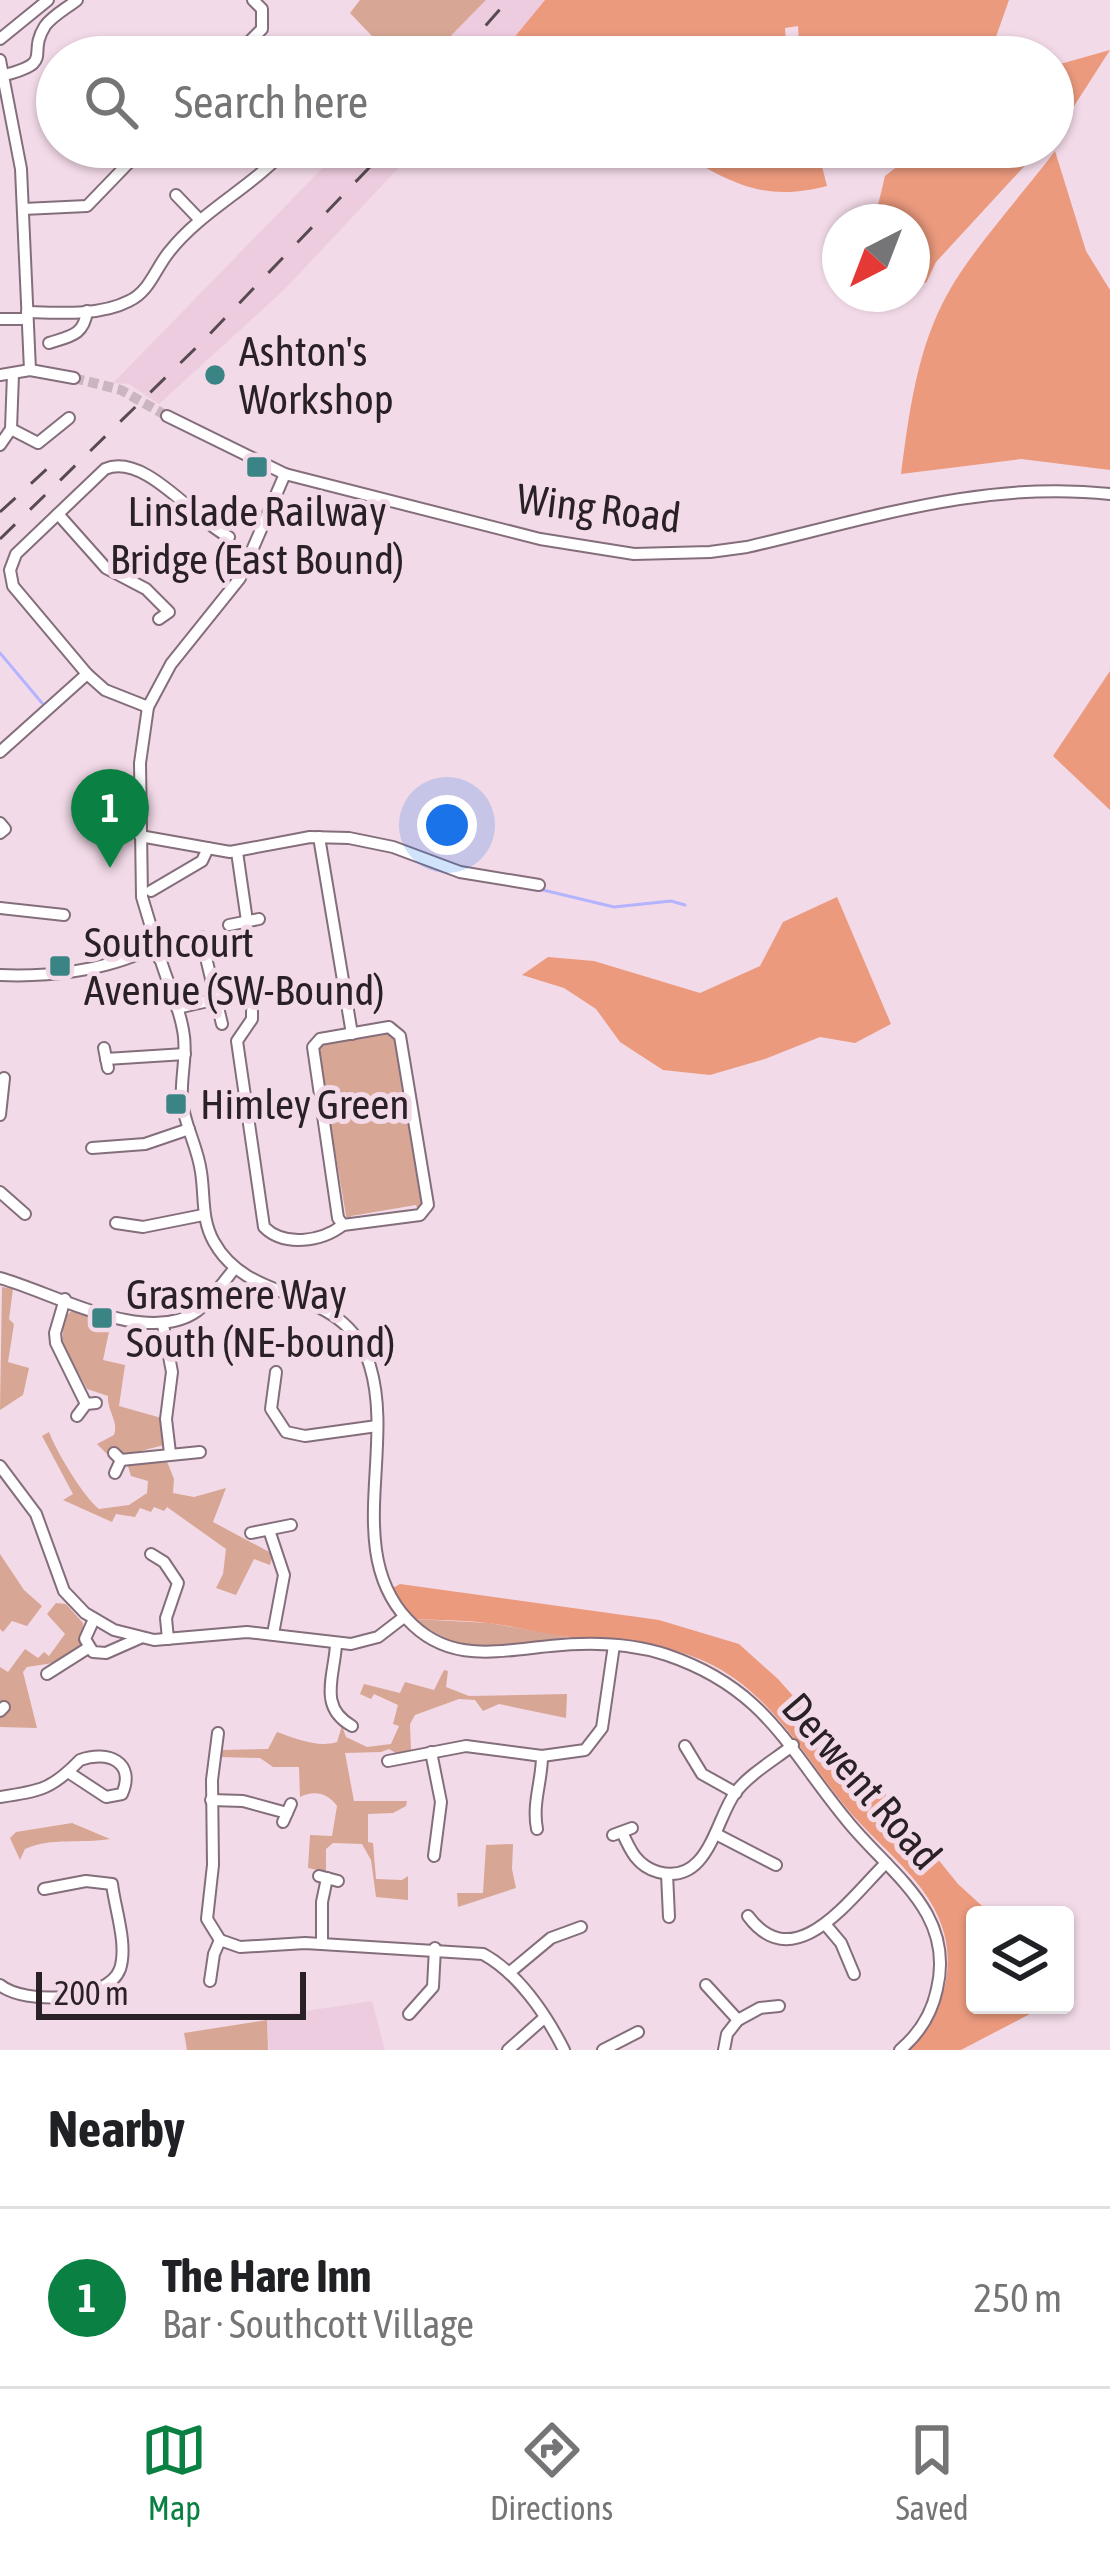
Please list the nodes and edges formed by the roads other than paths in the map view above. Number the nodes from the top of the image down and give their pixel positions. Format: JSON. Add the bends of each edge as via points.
{"nodes":[{"id":1,"x":48,"y":0,"type":"edge"},
{"id":2,"x":77,"y":0,"type":"edge"},
{"id":3,"x":253,"y":0,"type":"edge"},
{"id":4,"x":44,"y":36,"type":"edge"},
{"id":5,"x":255,"y":36,"type":"edge"},
{"id":6,"x":0,"y":39,"type":"edge"},
{"id":7,"x":0,"y":60,"type":"edge"},
{"id":8,"x":36,"y":60,"type":"edge"},
{"id":9,"x":5,"y":75,"type":"junction"},
{"id":10,"x":124,"y":168,"type":"edge"},
{"id":11,"x":264,"y":168,"type":"edge"},
{"id":12,"x":176,"y":195,"type":"dead end"},
{"id":13,"x":23,"y":209,"type":"junction"},
{"id":14,"x":200,"y":220,"type":"junction"},
{"id":15,"x":87,"y":310,"type":"junction"},
{"id":16,"x":27,"y":315,"type":"junction"},
{"id":17,"x":0,"y":320,"type":"edge"},
{"id":18,"x":49,"y":343,"type":"dead end"},
{"id":19,"x":29,"y":370,"type":"junction"},
{"id":20,"x":6,"y":375,"type":"edge"},
{"id":21,"x":74,"y":378,"type":"tunnel mouth"},
{"id":22,"x":167,"y":416,"type":"tunnel mouth"},
{"id":23,"x":69,"y":418,"type":"dead end"},
{"id":24,"x":11,"y":429,"type":"junction"},
{"id":25,"x":0,"y":445,"type":"edge"},
{"id":26,"x":285,"y":474,"type":"junction"},
{"id":27,"x":1110,"y":494,"type":"edge"},
{"id":28,"x":58,"y":514,"type":"junction"},
{"id":29,"x":229,"y":537,"type":"dead end"},
{"id":30,"x":159,"y":619,"type":"dead end"},
{"id":31,"x":87,"y":674,"type":"junction"},
{"id":32,"x":148,"y":707,"type":"junction"},
{"id":33,"x":0,"y":752,"type":"edge"},
{"id":34,"x":0,"y":823,"type":"edge"},
{"id":35,"x":0,"y":833,"type":"edge"},
{"id":36,"x":140,"y":836,"type":"junction"},
{"id":37,"x":319,"y":837,"type":"junction"},
{"id":38,"x":208,"y":848,"type":"junction"},
{"id":39,"x":237,"y":852,"type":"junction"},
{"id":40,"x":168,"y":881,"type":"junction"},
{"id":41,"x":539,"y":885,"type":"dead end"},
{"id":42,"x":151,"y":891,"type":"dead end"},
{"id":43,"x":175,"y":896,"type":"dead end"},
{"id":44,"x":0,"y":908,"type":"edge"},
{"id":45,"x":57,"y":918,"type":"dead end"},
{"id":46,"x":230,"y":925,"type":"dead end"},
{"id":47,"x":201,"y":937,"type":"dead end"},
{"id":48,"x":147,"y":950,"type":"junction"},
{"id":49,"x":0,"y":975,"type":"edge"},
{"id":50,"x":217,"y":999,"type":"junction"},
{"id":51,"x":177,"y":1008,"type":"junction"},
{"id":52,"x":252,"y":1011,"type":"dead end"},
{"id":53,"x":221,"y":1024,"type":"dead end"},
{"id":54,"x":352,"y":1034,"type":"junction"},
{"id":55,"x":185,"y":1054,"type":"junction"},
{"id":56,"x":106,"y":1059,"type":"dead end"},
{"id":57,"x":4,"y":1078,"type":"dead end"},
{"id":58,"x":1,"y":1093,"type":"edge"},
{"id":59,"x":0,"y":1115,"type":"edge"},
{"id":60,"x":189,"y":1129,"type":"junction"},
{"id":61,"x":92,"y":1148,"type":"dead end"},
{"id":62,"x":0,"y":1192,"type":"edge"},
{"id":63,"x":25,"y":1214,"type":"dead end"},
{"id":64,"x":203,"y":1215,"type":"junction"},
{"id":65,"x":343,"y":1225,"type":"junction"},
{"id":66,"x":120,"y":1226,"type":"dead end"},
{"id":67,"x":235,"y":1269,"type":"junction"},
{"id":68,"x":0,"y":1278,"type":"edge"},
{"id":69,"x":65,"y":1299,"type":"junction"},
{"id":70,"x":163,"y":1325,"type":"junction"},
{"id":71,"x":276,"y":1372,"type":"dead end"},
{"id":72,"x":77,"y":1416,"type":"dead end"},
{"id":73,"x":377,"y":1426,"type":"junction"},
{"id":74,"x":200,"y":1452,"type":"dead end"},
{"id":75,"x":170,"y":1454,"type":"junction"},
{"id":76,"x":117,"y":1462,"type":"dead end"},
{"id":77,"x":0,"y":1466,"type":"edge"},
{"id":78,"x":291,"y":1525,"type":"dead end"},
{"id":79,"x":269,"y":1530,"type":"junction"},
{"id":80,"x":251,"y":1533,"type":"dead end"},
{"id":81,"x":151,"y":1554,"type":"dead end"},
{"id":82,"x":404,"y":1617,"type":"junction"},
{"id":83,"x":94,"y":1619,"type":"junction"},
{"id":84,"x":273,"y":1634,"type":"junction"},
{"id":85,"x":140,"y":1638,"type":"junction"},
{"id":86,"x":168,"y":1639,"type":"junction"},
{"id":87,"x":337,"y":1645,"type":"junction"},
{"id":88,"x":614,"y":1645,"type":"junction"},
{"id":89,"x":88,"y":1648,"type":"junction"},
{"id":90,"x":46,"y":1674,"type":"dead end"},
{"id":91,"x":352,"y":1726,"type":"dead end"},
{"id":92,"x":218,"y":1732,"type":"dead end"},
{"id":93,"x":793,"y":1745,"type":"junction"},
{"id":94,"x":431,"y":1752,"type":"junction"},
{"id":95,"x":542,"y":1756,"type":"junction"},
{"id":96,"x":388,"y":1761,"type":"dead end"},
{"id":97,"x":676,"y":1762,"type":"dead end"},
{"id":98,"x":71,"y":1774,"type":"junction"},
{"id":99,"x":736,"y":1792,"type":"junction"},
{"id":100,"x":0,"y":1797,"type":"edge"},
{"id":101,"x":211,"y":1800,"type":"junction"},
{"id":102,"x":287,"y":1813,"type":"dead end"},
{"id":103,"x":537,"y":1828,"type":"dead end"},
{"id":104,"x":622,"y":1832,"type":"dead end"},
{"id":105,"x":716,"y":1834,"type":"junction"},
{"id":106,"x":434,"y":1856,"type":"dead end"},
{"id":107,"x":886,"y":1863,"type":"junction"},
{"id":108,"x":776,"y":1865,"type":"dead end"},
{"id":109,"x":120,"y":1869,"type":"dead end"},
{"id":110,"x":667,"y":1874,"type":"junction"},
{"id":111,"x":328,"y":1878,"type":"dead end"},
{"id":112,"x":51,"y":1884,"type":"dead end"},
{"id":113,"x":112,"y":1884,"type":"junction"},
{"id":114,"x":748,"y":1916,"type":"dead end"},
{"id":115,"x":668,"y":1917,"type":"dead end"},
{"id":116,"x":825,"y":1924,"type":"junction"},
{"id":117,"x":581,"y":1927,"type":"dead end"},
{"id":118,"x":220,"y":1940,"type":"junction"},
{"id":119,"x":322,"y":1944,"type":"junction"},
{"id":120,"x":435,"y":1948,"type":"junction"},
{"id":121,"x":509,"y":1973,"type":"junction"},
{"id":122,"x":854,"y":1974,"type":"dead end"},
{"id":123,"x":210,"y":1981,"type":"dead end"},
{"id":124,"x":0,"y":1985,"type":"edge"},
{"id":125,"x":706,"y":1985,"type":"dead end"},
{"id":126,"x":779,"y":2006,"type":"dead end"},
{"id":127,"x":409,"y":2014,"type":"dead end"},
{"id":128,"x":544,"y":2018,"type":"junction"},
{"id":129,"x":738,"y":2020,"type":"junction"},
{"id":130,"x":638,"y":2032,"type":"dead end"},
{"id":131,"x":508,"y":2050,"type":"edge"},
{"id":132,"x":564,"y":2050,"type":"edge"},
{"id":133,"x":604,"y":2050,"type":"edge"},
{"id":134,"x":724,"y":2050,"type":"edge"},
{"id":135,"x":901,"y":2050,"type":"edge"}],
"edges":[{"from":1,"to":6,"type":"street"},
{"from":2,"to":4,"type":"street","via":[[47,23]]},
{"from":3,"to":5,"type":"street","via":[[262,9]]},
{"from":7,"to":9,"type":"street"},
{"from":8,"to":9,"type":"street"},
{"from":9,"to":13,"type":"street"},
{"from":10,"to":13,"type":"street","via":[[87,206]]},
{"from":11,"to":14,"type":"street"},
{"from":12,"to":14,"type":"street"},
{"from":13,"to":16,"type":"street"},
{"from":14,"to":15,"type":"street","via":[[133,299]]},
{"from":15,"to":16,"type":"street"},
{"from":15,"to":18,"type":"street","via":[[85,328]]},
{"from":16,"to":17,"type":"street"},
{"from":16,"to":19,"type":"street"},
{"from":19,"to":20,"type":"street"},
{"from":19,"to":21,"type":"street"},
{"from":20,"to":24,"type":"street"},
{"from":22,"to":26,"type":"street","name":"Wing Road"},
{"from":23,"to":24,"type":"street","via":[[38,443]]},
{"from":24,"to":25,"type":"street"},
{"from":26,"to":27,"type":"street","name":"Wing Road","via":[[540,539],[669,555],[747,547],[973,495]]},
{"from":26,"to":32,"type":"street","via":[[240,578],[171,664]]},
{"from":28,"to":29,"type":"street","via":[[117,464],[160,484]]},
{"from":28,"to":30,"type":"street","via":[[106,568],[155,596],[169,611]]},
{"from":28,"to":31,"type":"street","via":[[16,554],[10,578]]},
{"from":31,"to":32,"type":"street"},
{"from":31,"to":33,"type":"street"},
{"from":32,"to":36,"type":"street"},
{"from":34,"to":35,"type":"street"},
{"from":36,"to":38,"type":"street"},
{"from":36,"to":48,"type":"street"},
{"from":37,"to":39,"type":"street"},
{"from":37,"to":41,"type":"street","via":[[393,847],[460,872]]},
{"from":37,"to":54,"type":"street"},
{"from":38,"to":39,"type":"street"},
{"from":38,"to":40,"type":"street","via":[[202,861]]},
{"from":39,"to":46,"type":"street","via":[[253,920]]},
{"from":40,"to":42,"type":"street"},
{"from":40,"to":43,"type":"street"},
{"from":44,"to":45,"type":"street"},
{"from":47,"to":50,"type":"street"},
{"from":48,"to":49,"type":"street","via":[[64,972]]},
{"from":48,"to":51,"type":"street"},
{"from":50,"to":51,"type":"street"},
{"from":50,"to":53,"type":"street"},
{"from":51,"to":55,"type":"street"},
{"from":52,"to":65,"type":"street","via":[[237,1041],[264,1227],[290,1241]]},
{"from":54,"to":65,"type":"street","via":[[311,1040]]},
{"from":54,"to":65,"type":"street","via":[[399,1025],[428,1214]]},
{"from":55,"to":56,"type":"street"},
{"from":55,"to":60,"type":"street"},
{"from":57,"to":58,"type":"street"},
{"from":58,"to":59,"type":"street"},
{"from":60,"to":61,"type":"street","via":[[145,1144]]},
{"from":60,"to":64,"type":"street"},
{"from":62,"to":63,"type":"street"},
{"from":64,"to":66,"type":"street"},
{"from":64,"to":67,"type":"street"},
{"from":67,"to":70,"type":"street","via":[[196,1311]]},
{"from":67,"to":73,"type":"street","via":[[310,1300],[351,1330],[370,1366]]},
{"from":68,"to":69,"type":"street"},
{"from":69,"to":70,"type":"street"},
{"from":69,"to":72,"type":"street","via":[[56,1343],[91,1403]]},
{"from":70,"to":75,"type":"street","via":[[172,1372]]},
{"from":71,"to":73,"type":"street","via":[[271,1409],[286,1432]]},
{"from":73,"to":82,"type":"street","via":[[376,1559]]},
{"from":74,"to":75,"type":"street"},
{"from":75,"to":76,"type":"street"},
{"from":77,"to":83,"type":"street","via":[[14,1473],[36,1514],[64,1591]]},
{"from":78,"to":79,"type":"street"},
{"from":79,"to":80,"type":"street"},
{"from":79,"to":84,"type":"street","via":[[284,1574]]},
{"from":81,"to":86,"type":"street","via":[[178,1582]]},
{"from":82,"to":87,"type":"street","via":[[378,1637]]},
{"from":82,"to":88,"type":"street","name":"Derwent Road","via":[[443,1645],[478,1654]]},
{"from":83,"to":85,"type":"street"},
{"from":83,"to":89,"type":"street"},
{"from":84,"to":86,"type":"street"},
{"from":84,"to":87,"type":"street"},
{"from":85,"to":86,"type":"street"},
{"from":85,"to":89,"type":"street","via":[[106,1653]]},
{"from":87,"to":91,"type":"street","via":[[329,1700]]},
{"from":88,"to":93,"type":"street","name":"Derwent Road","via":[[671,1656],[716,1677]]},
{"from":88,"to":95,"type":"street","via":[[598,1736],[575,1754]]},
{"from":89,"to":90,"type":"street"},
{"from":92,"to":101,"type":"street"},
{"from":93,"to":99,"type":"street"},
{"from":93,"to":107,"type":"street","name":"Derwent Road"},
{"from":94,"to":95,"type":"street","via":[[466,1746]]},
{"from":94,"to":96,"type":"street"},
{"from":94,"to":106,"type":"street","via":[[441,1802]]},
{"from":95,"to":103,"type":"street"},
{"from":97,"to":99,"type":"street","via":[[687,1752],[702,1774]]},
{"from":98,"to":98,"type":"street","via":[[80,1760],[109,1756],[123,1766],[126,1786],[106,1797]]},
{"from":98,"to":100,"type":"street","via":[[37,1792]]},
{"from":99,"to":105,"type":"street"},
{"from":101,"to":102,"type":"street"},
{"from":101,"to":118,"type":"street","via":[[207,1919]]},
{"from":104,"to":110,"type":"street","via":[[639,1862]]},
{"from":105,"to":108,"type":"street"},
{"from":105,"to":110,"type":"street","via":[[698,1861]]},
{"from":107,"to":116,"type":"street"},
{"from":107,"to":135,"type":"street","name":"Derwent Road","via":[[929,1913],[941,1953],[931,2012]]},
{"from":109,"to":113,"type":"street"},
{"from":110,"to":115,"type":"street"},
{"from":111,"to":119,"type":"street"},
{"from":112,"to":113,"type":"street"},
{"from":113,"to":124,"type":"street","via":[[121,1965],[108,1986],[42,1999]]},
{"from":114,"to":116,"type":"street","via":[[780,1939]]},
{"from":116,"to":122,"type":"street"},
{"from":117,"to":121,"type":"street","via":[[565,1927]]},
{"from":118,"to":119,"type":"street"},
{"from":118,"to":123,"type":"street"},
{"from":119,"to":120,"type":"street"},
{"from":120,"to":121,"type":"street","via":[[483,1954]]},
{"from":120,"to":127,"type":"street","via":[[427,2005]]},
{"from":121,"to":128,"type":"street"},
{"from":125,"to":129,"type":"street"},
{"from":126,"to":129,"type":"street"},
{"from":128,"to":131,"type":"street"},
{"from":128,"to":132,"type":"street"},
{"from":129,"to":134,"type":"street"},
{"from":130,"to":133,"type":"street"}]}
